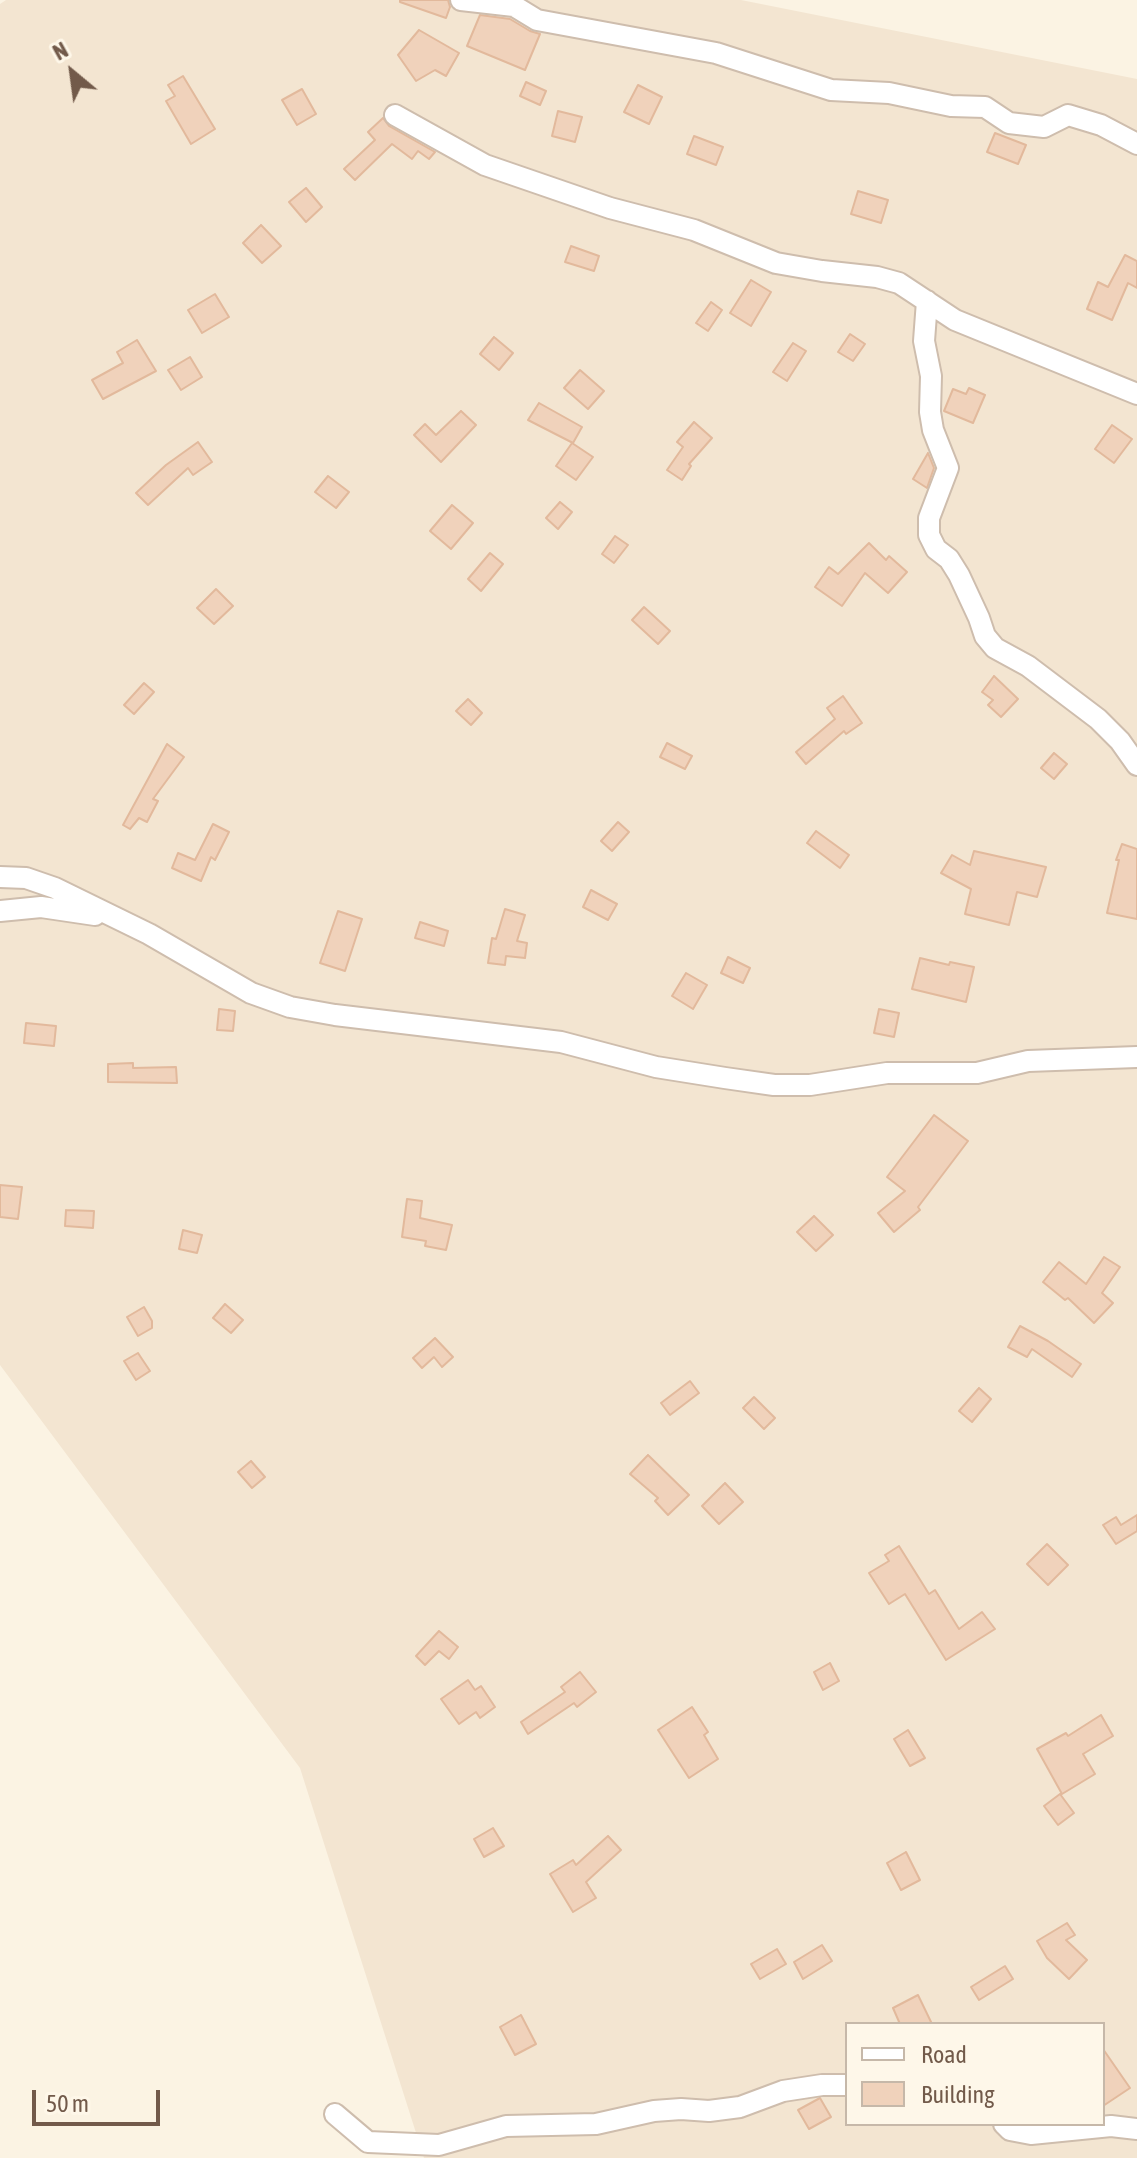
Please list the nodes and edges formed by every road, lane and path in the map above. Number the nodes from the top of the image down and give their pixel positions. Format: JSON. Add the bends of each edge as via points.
{"nodes":[{"id":1,"x":461,"y":0,"type":"edge"},
{"id":2,"x":395,"y":115,"type":"dead end"},
{"id":3,"x":1137,"y":144,"type":"edge"},
{"id":4,"x":927,"y":301,"type":"junction"},
{"id":5,"x":1137,"y":394,"type":"edge"},
{"id":6,"x":1137,"y":765,"type":"edge"},
{"id":7,"x":0,"y":877,"type":"edge"},
{"id":8,"x":0,"y":911,"type":"edge"},
{"id":9,"x":107,"y":912,"type":"junction"},
{"id":10,"x":1137,"y":1057,"type":"edge"},
{"id":11,"x":845,"y":2085,"type":"edge"},
{"id":12,"x":335,"y":2114,"type":"dead end"},
{"id":13,"x":1006,"y":2126,"type":"edge"},
{"id":14,"x":1137,"y":2129,"type":"edge"}],
"edges":[{"from":1,"to":3,"type":"street","via":[[514,6],[537,20],[716,53],[831,90],[985,107],[1009,123],[1044,127],[1068,115]]},
{"from":2,"to":4,"type":"street","via":[[485,165],[694,230],[776,263],[899,283]]},
{"from":4,"to":5,"type":"street","via":[[955,320]]},
{"from":4,"to":6,"type":"street","via":[[924,341],[931,376],[930,412],[948,468],[929,518],[929,535],[959,575],[995,648],[1098,719]]},
{"from":7,"to":9,"type":"street","via":[[26,878]]},
{"from":8,"to":9,"type":"street","via":[[41,907],[93,915]]},
{"from":9,"to":10,"type":"street","via":[[251,993],[290,1007],[561,1042],[656,1067],[774,1085],[887,1073],[977,1073],[1028,1061]]},
{"from":11,"to":12,"type":"street","via":[[783,2091],[740,2107],[709,2111],[654,2111],[596,2124],[506,2126],[439,2145],[368,2142]]},
{"from":13,"to":14,"type":"street","via":[[1031,2134],[1111,2126]]}]}
